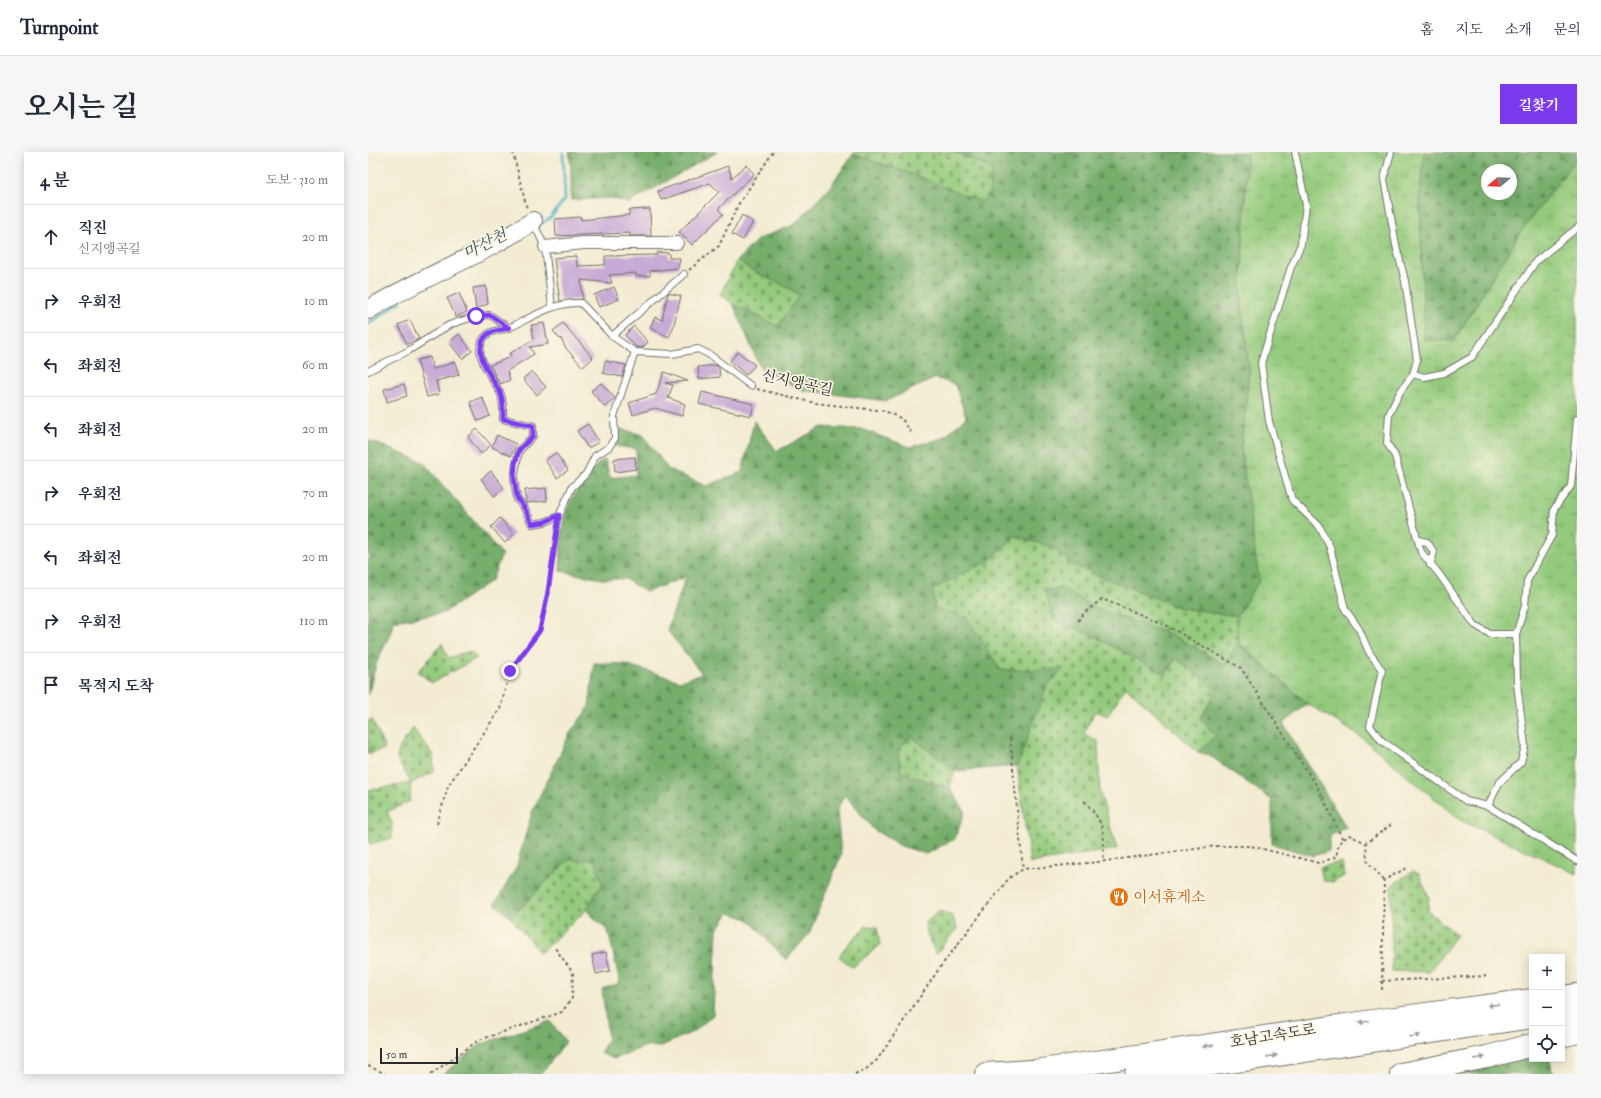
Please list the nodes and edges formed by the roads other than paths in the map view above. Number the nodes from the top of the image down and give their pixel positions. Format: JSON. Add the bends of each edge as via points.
{"nodes":[{"id":1,"x":1295,"y":152,"type":"edge"},
{"id":2,"x":1390,"y":152,"type":"edge"},
{"id":3,"x":533,"y":221,"type":"joint"},
{"id":4,"x":1577,"y":228,"type":"edge"},
{"id":5,"x":677,"y":243,"type":"dead end"},
{"id":6,"x":544,"y":244,"type":"junction"},
{"id":7,"x":684,"y":274,"type":"road end"},
{"id":8,"x":552,"y":307,"type":"junction"},
{"id":9,"x":368,"y":310,"type":"edge"},
{"id":10,"x":509,"y":328,"type":"junction"},
{"id":11,"x":612,"y":336,"type":"junction"},
{"id":12,"x":635,"y":352,"type":"junction"},
{"id":13,"x":368,"y":371,"type":"edge"},
{"id":14,"x":1413,"y":374,"type":"junction"},
{"id":15,"x":751,"y":386,"type":"road end"},
{"id":16,"x":1577,"y":419,"type":"edge"},
{"id":17,"x":1418,"y":540,"type":"junction"},
{"id":18,"x":1430,"y":565,"type":"junction"},
{"id":19,"x":1516,"y":634,"type":"junction"},
{"id":20,"x":1488,"y":806,"type":"junction"},
{"id":21,"x":1577,"y":861,"type":"edge"},
{"id":22,"x":1577,"y":995,"type":"edge"},
{"id":23,"x":1565,"y":997,"type":"edge"},
{"id":24,"x":1529,"y":1000,"type":"edge"},
{"id":25,"x":1577,"y":1013,"type":"edge"},
{"id":26,"x":1565,"y":1014,"type":"edge"},
{"id":27,"x":1529,"y":1018,"type":"edge"},
{"id":28,"x":1577,"y":1032,"type":"edge"},
{"id":29,"x":1565,"y":1035,"type":"edge"},
{"id":30,"x":1529,"y":1046,"type":"edge"},
{"id":31,"x":1244,"y":1060,"type":"junction"},
{"id":32,"x":1037,"y":1070,"type":"junction"},
{"id":33,"x":986,"y":1074,"type":"edge"},
{"id":34,"x":1015,"y":1074,"type":"edge"},
{"id":35,"x":1136,"y":1074,"type":"edge"},
{"id":36,"x":1206,"y":1074,"type":"edge"},
{"id":37,"x":1401,"y":1074,"type":"edge"}],
"edges":[{"from":1,"to":20,"type":"lane","via":[[1306,205],[1301,244],[1261,363],[1269,421],[1278,455],[1292,500],[1319,526],[1330,547],[1345,609],[1358,629],[1368,652],[1382,670],[1370,726],[1381,740],[1466,801]]},
{"from":2,"to":14,"type":"lane","via":[[1384,179],[1413,326],[1417,360]]},
{"from":3,"to":6,"type":"lane"},
{"from":3,"to":9,"type":"street","via":[[504,240]]},
{"from":4,"to":14,"type":"lane","via":[[1536,261],[1472,357],[1444,373],[1424,377]]},
{"from":5,"to":6,"type":"street"},
{"from":6,"to":8,"type":"lane"},
{"from":7,"to":11,"type":"lane"},
{"from":8,"to":10,"type":"lane"},
{"from":8,"to":11,"type":"lane","via":[[581,303]]},
{"from":10,"to":12,"type":"lane","via":[[489,333],[483,342],[481,356],[500,392],[503,419],[533,426],[533,436],[519,450],[514,478],[517,498],[532,524],[545,522],[559,515],[572,487],[586,474],[595,456],[610,447],[615,438],[614,416]]},
{"from":10,"to":13,"type":"lane","via":[[490,315],[476,316],[449,325],[408,351]]},
{"from":11,"to":12,"type":"lane"},
{"from":12,"to":15,"type":"lane","name":"신지앵곡길","via":[[672,354],[698,349]]},
{"from":14,"to":17,"type":"lane","via":[[1389,414],[1387,443],[1395,456]]},
{"from":16,"to":19,"type":"lane","via":[[1571,486],[1554,509],[1552,535],[1527,581],[1525,606]]},
{"from":17,"to":18,"type":"lane","via":[[1421,552]]},
{"from":17,"to":18,"type":"lane","via":[[1427,542],[1434,552]]},
{"from":18,"to":19,"type":"lane","via":[[1476,625],[1490,634]]},
{"from":19,"to":20,"type":"lane","via":[[1517,684],[1525,746],[1521,762],[1499,783]]},
{"from":20,"to":21,"type":"lane"},
{"from":22,"to":23,"type":"highway"},
{"from":24,"to":32,"type":"highway","name":"호남고속도로","one_way":true},
{"from":25,"to":26,"type":"highway"},
{"from":31,"to":27,"type":"highway","name":"호남고속도로","one_way":true},
{"from":28,"to":29,"type":"highway"},
{"from":37,"to":30,"type":"highway","one_way":true},
{"from":31,"to":35,"type":"highway","name":"호남고속도로"},
{"from":31,"to":36,"type":"highway"},
{"from":32,"to":33,"type":"highway"},
{"from":32,"to":34,"type":"highway","name":"호남고속도로"}]}
